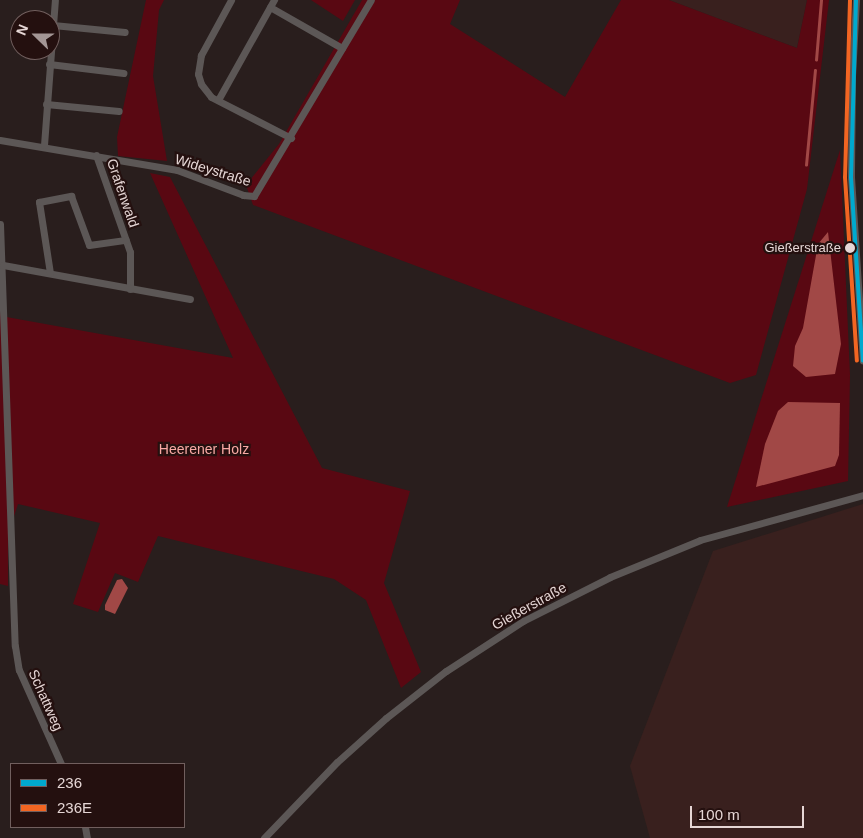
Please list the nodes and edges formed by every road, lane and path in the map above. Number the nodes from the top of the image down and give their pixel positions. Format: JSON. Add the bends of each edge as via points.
{"nodes":[{"id":1,"x":231,"y":0,"type":"edge"},
{"id":2,"x":274,"y":0,"type":"edge"},
{"id":3,"x":371,"y":0,"type":"edge"},
{"id":4,"x":856,"y":0,"type":"edge"},
{"id":5,"x":270,"y":7,"type":"junction"},
{"id":6,"x":60,"y":26,"type":"edge"},
{"id":7,"x":125,"y":32,"type":"dead end"},
{"id":8,"x":342,"y":48,"type":"junction"},
{"id":9,"x":49,"y":60,"type":"edge"},
{"id":10,"x":49,"y":64,"type":"junction"},
{"id":11,"x":122,"y":73,"type":"dead end"},
{"id":12,"x":218,"y":100,"type":"junction"},
{"id":13,"x":46,"y":104,"type":"junction"},
{"id":14,"x":119,"y":111,"type":"dead end"},
{"id":15,"x":291,"y":138,"type":"junction"},
{"id":16,"x":0,"y":140,"type":"edge"},
{"id":17,"x":44,"y":145,"type":"junction"},
{"id":18,"x":96,"y":155,"type":"junction"},
{"id":19,"x":0,"y":224,"type":"edge"},
{"id":20,"x":126,"y":240,"type":"junction"},
{"id":21,"x":3,"y":265,"type":"junction"},
{"id":22,"x":50,"y":273,"type":"junction"},
{"id":23,"x":130,"y":288,"type":"junction"},
{"id":24,"x":190,"y":299,"type":"dead end"},
{"id":25,"x":863,"y":361,"type":"edge"},
{"id":26,"x":863,"y":495,"type":"edge"},
{"id":27,"x":62,"y":763,"type":"edge"},
{"id":28,"x":264,"y":838,"type":"edge"}],
"edges":[{"from":1,"to":12,"type":"street","via":[[205,46],[199,64],[201,84]]},
{"from":2,"to":5,"type":"street"},
{"from":3,"to":8,"type":"street","name":"Wideystraße"},
{"from":4,"to":25,"type":"street","via":[[851,177]]},
{"from":5,"to":8,"type":"street"},
{"from":5,"to":12,"type":"street"},
{"from":6,"to":7,"type":"street"},
{"from":8,"to":15,"type":"street","name":"Wideystraße"},
{"from":9,"to":10,"type":"street"},
{"from":10,"to":11,"type":"street"},
{"from":10,"to":13,"type":"street"},
{"from":12,"to":15,"type":"street"},
{"from":13,"to":14,"type":"street"},
{"from":13,"to":17,"type":"street"},
{"from":15,"to":18,"type":"street","name":"Wideystraße","via":[[254,196],[243,195],[177,170]]},
{"from":16,"to":17,"type":"street","name":"Wideystraße"},
{"from":17,"to":18,"type":"street","name":"Wideystraße"},
{"from":18,"to":20,"type":"street","name":"Grafenwald"},
{"from":19,"to":21,"type":"street","name":"Schattweg"},
{"from":20,"to":22,"type":"street","name":"Grafenwald","via":[[89,246],[71,196],[39,202]]},
{"from":20,"to":23,"type":"street","name":"Grafenwald","via":[[132,264]]},
{"from":21,"to":22,"type":"street"},
{"from":21,"to":27,"type":"street","name":"Schattweg","via":[[15,646],[19,670]]},
{"from":22,"to":23,"type":"street"},
{"from":23,"to":24,"type":"street"},
{"from":26,"to":28,"type":"street","name":"Gießerstraße","via":[[683,546],[610,577],[523,621],[446,671],[386,718],[337,762]]}]}
